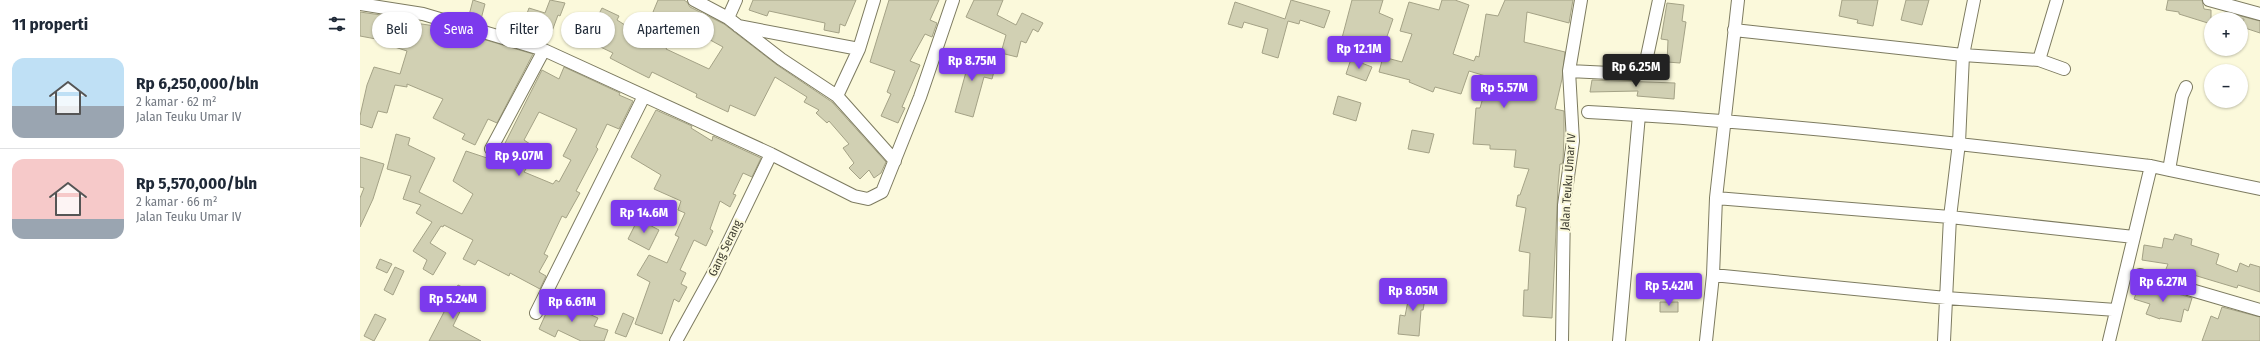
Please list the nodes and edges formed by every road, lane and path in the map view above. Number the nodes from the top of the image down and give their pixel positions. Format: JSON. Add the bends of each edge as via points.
{"nodes":[{"id":1,"x":694,"y":0,"type":"edge"},
{"id":2,"x":736,"y":0,"type":"edge"},
{"id":3,"x":874,"y":0,"type":"edge"},
{"id":4,"x":1581,"y":0,"type":"edge"},
{"id":5,"x":1659,"y":0,"type":"edge"},
{"id":6,"x":1738,"y":0,"type":"edge"},
{"id":7,"x":1974,"y":0,"type":"edge"},
{"id":8,"x":2057,"y":0,"type":"edge"},
{"id":9,"x":950,"y":1,"type":"edge"},
{"id":10,"x":2217,"y":1,"type":"edge"},
{"id":11,"x":360,"y":4,"type":"edge"},
{"id":12,"x":2260,"y":14,"type":"edge"},
{"id":13,"x":732,"y":22,"type":"junction"},
{"id":14,"x":1734,"y":30,"type":"junction"},
{"id":15,"x":859,"y":49,"type":"junction"},
{"id":16,"x":544,"y":50,"type":"junction"},
{"id":17,"x":1963,"y":55,"type":"junction"},
{"id":18,"x":2039,"y":60,"type":"junction"},
{"id":19,"x":2064,"y":70,"type":"dead end"},
{"id":20,"x":1569,"y":72,"type":"junction"},
{"id":21,"x":2186,"y":87,"type":"dead end"},
{"id":22,"x":644,"y":96,"type":"junction"},
{"id":23,"x":838,"y":96,"type":"junction"},
{"id":24,"x":1588,"y":112,"type":"dead end"},
{"id":25,"x":1639,"y":115,"type":"junction"},
{"id":26,"x":1724,"y":121,"type":"junction"},
{"id":27,"x":1959,"y":144,"type":"junction"},
{"id":28,"x":491,"y":149,"type":"dead end"},
{"id":29,"x":771,"y":154,"type":"junction"},
{"id":30,"x":895,"y":161,"type":"junction"},
{"id":31,"x":2151,"y":166,"type":"junction"},
{"id":32,"x":2169,"y":170,"type":"junction"},
{"id":33,"x":2260,"y":189,"type":"edge"},
{"id":34,"x":1716,"y":198,"type":"junction"},
{"id":35,"x":1950,"y":218,"type":"junction"},
{"id":36,"x":2134,"y":237,"type":"junction"},
{"id":37,"x":1713,"y":275,"type":"junction"},
{"id":38,"x":2140,"y":275,"type":"dead end"},
{"id":39,"x":1946,"y":298,"type":"junction"},
{"id":40,"x":2116,"y":310,"type":"junction"},
{"id":41,"x":2260,"y":310,"type":"edge"},
{"id":42,"x":536,"y":313,"type":"dead end"},
{"id":43,"x":676,"y":341,"type":"edge"},
{"id":44,"x":1562,"y":341,"type":"edge"},
{"id":45,"x":1619,"y":341,"type":"edge"},
{"id":46,"x":1706,"y":341,"type":"edge"},
{"id":47,"x":1944,"y":341,"type":"edge"},
{"id":48,"x":2109,"y":341,"type":"edge"}],
"edges":[{"from":1,"to":13,"type":"street"},
{"from":2,"to":13,"type":"street"},
{"from":3,"to":15,"type":"street"},
{"from":4,"to":20,"type":"street","name":"Jalan Teuku Umar IV"},
{"from":5,"to":20,"type":"street","via":[[1645,66],[1641,71],[1631,74]]},
{"from":6,"to":14,"type":"street"},
{"from":7,"to":17,"type":"street"},
{"from":8,"to":18,"type":"street"},
{"from":9,"to":30,"type":"street","via":[[920,97]]},
{"from":10,"to":12,"type":"street"},
{"from":11,"to":16,"type":"street","via":[[423,14]]},
{"from":13,"to":15,"type":"street"},
{"from":13,"to":23,"type":"street","via":[[781,59]]},
{"from":14,"to":17,"type":"street"},
{"from":14,"to":26,"type":"street"},
{"from":15,"to":23,"type":"street"},
{"from":16,"to":22,"type":"street"},
{"from":16,"to":28,"type":"street"},
{"from":17,"to":18,"type":"street"},
{"from":17,"to":27,"type":"street"},
{"from":18,"to":19,"type":"street"},
{"from":20,"to":44,"type":"street","name":"Jalan Teuku Umar IV","via":[[1573,141],[1564,205]]},
{"from":21,"to":32,"type":"street","via":[[2182,96]]},
{"from":22,"to":29,"type":"street"},
{"from":22,"to":42,"type":"street"},
{"from":23,"to":30,"type":"street"},
{"from":24,"to":25,"type":"street"},
{"from":25,"to":26,"type":"street"},
{"from":25,"to":45,"type":"street"},
{"from":26,"to":27,"type":"street"},
{"from":26,"to":34,"type":"street"},
{"from":27,"to":31,"type":"street"},
{"from":27,"to":35,"type":"street"},
{"from":29,"to":30,"type":"street","via":[[854,196],[868,198],[882,192]]},
{"from":29,"to":43,"type":"street","name":"Gang Serang","via":[[714,272]]},
{"from":31,"to":32,"type":"street"},
{"from":31,"to":36,"type":"street"},
{"from":32,"to":33,"type":"street"},
{"from":34,"to":35,"type":"street"},
{"from":34,"to":37,"type":"street"},
{"from":35,"to":36,"type":"street"},
{"from":35,"to":39,"type":"street"},
{"from":36,"to":40,"type":"street"},
{"from":37,"to":39,"type":"street"},
{"from":37,"to":46,"type":"street"},
{"from":38,"to":41,"type":"street"},
{"from":39,"to":40,"type":"street"},
{"from":39,"to":47,"type":"street"},
{"from":40,"to":48,"type":"street"}]}
